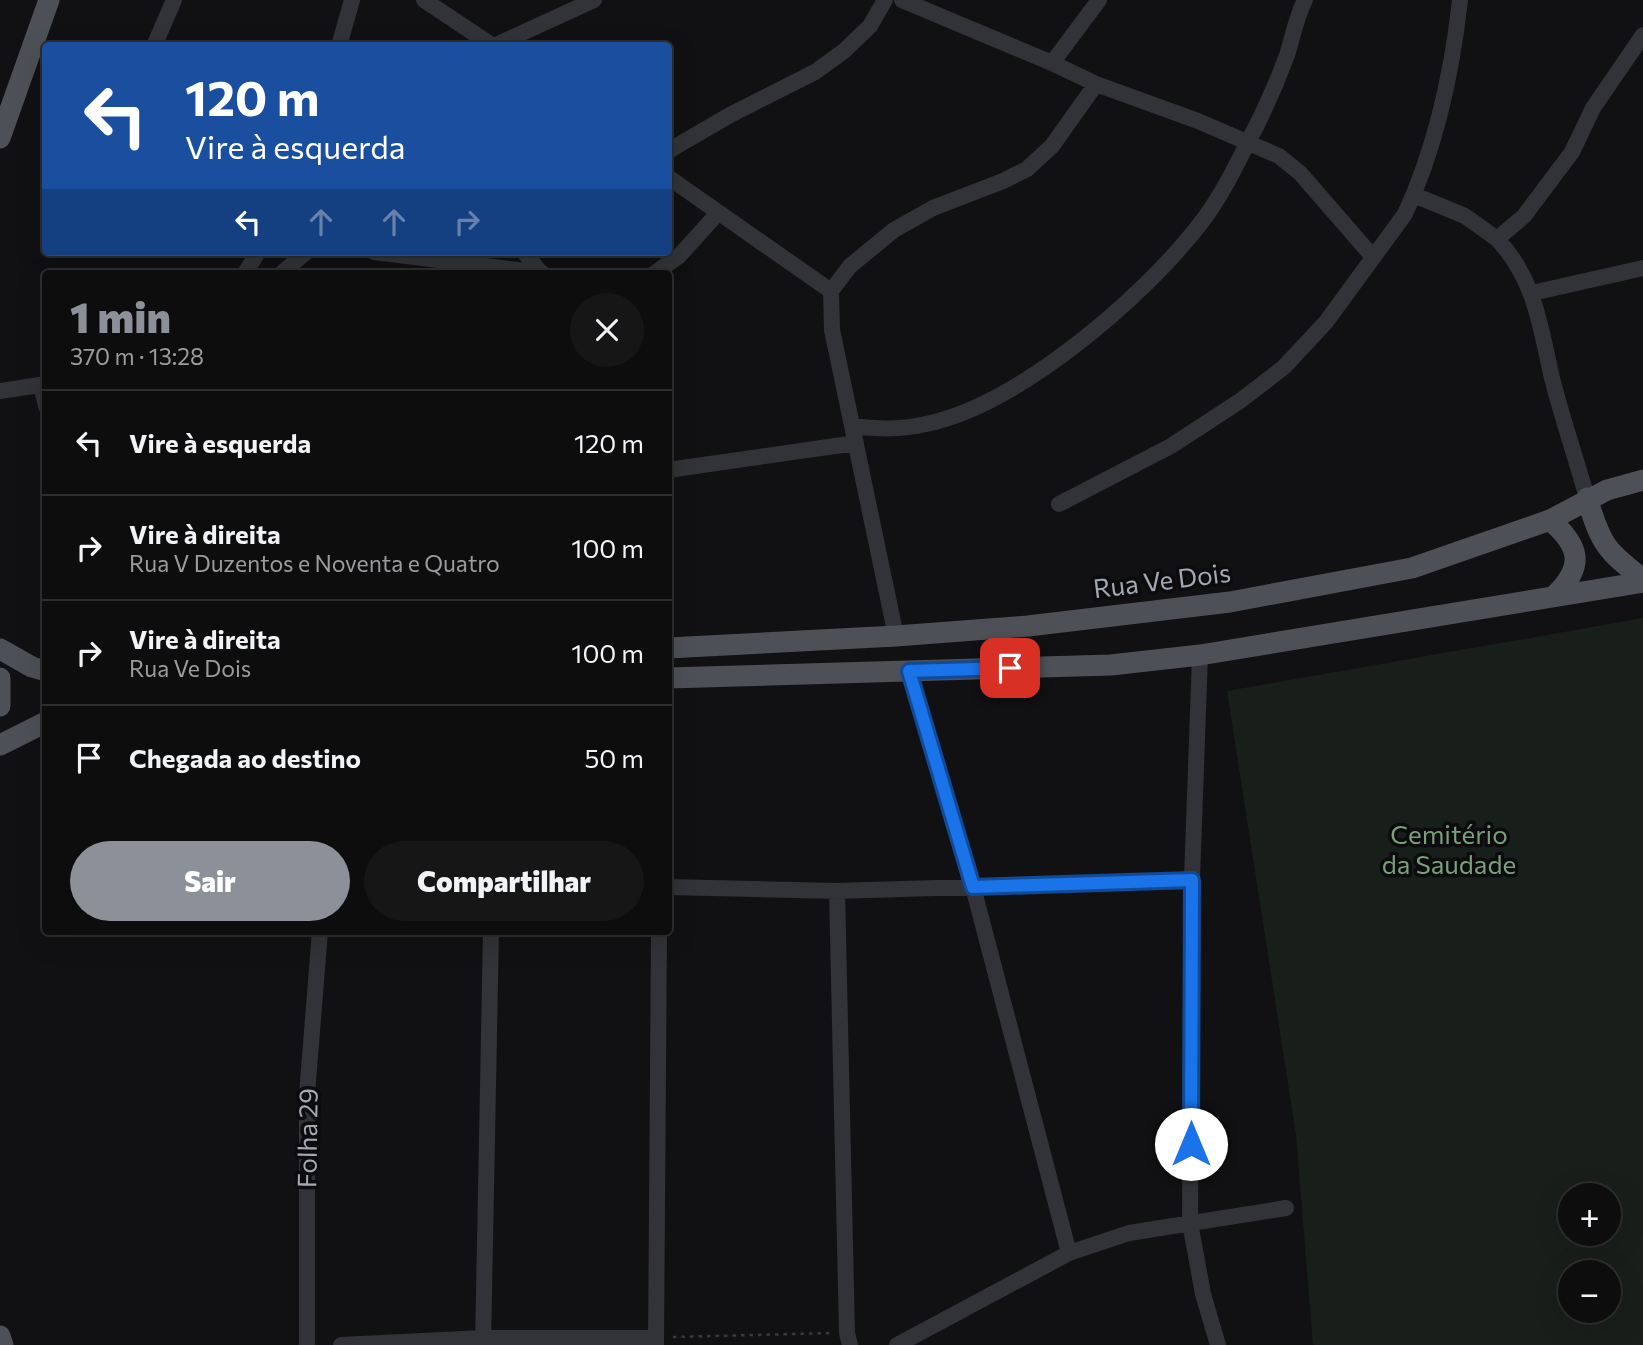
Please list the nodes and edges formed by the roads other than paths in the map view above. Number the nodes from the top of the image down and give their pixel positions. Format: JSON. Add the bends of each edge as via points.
{"nodes":[{"id":1,"x":49,"y":0,"type":"edge"},
{"id":2,"x":174,"y":0,"type":"edge"},
{"id":3,"x":352,"y":0,"type":"edge"},
{"id":4,"x":424,"y":0,"type":"edge"},
{"id":5,"x":594,"y":0,"type":"edge"},
{"id":6,"x":885,"y":0,"type":"edge"},
{"id":7,"x":902,"y":0,"type":"edge"},
{"id":8,"x":1099,"y":0,"type":"edge"},
{"id":9,"x":1305,"y":0,"type":"edge"},
{"id":10,"x":1460,"y":0,"type":"edge"},
{"id":11,"x":1643,"y":35,"type":"edge"},
{"id":12,"x":156,"y":42,"type":"edge"},
{"id":13,"x":340,"y":42,"type":"edge"},
{"id":14,"x":487,"y":42,"type":"edge"},
{"id":15,"x":502,"y":42,"type":"edge"},
{"id":16,"x":1052,"y":63,"type":"junction"},
{"id":17,"x":1096,"y":84,"type":"junction"},
{"id":18,"x":0,"y":138,"type":"edge"},
{"id":19,"x":1249,"y":142,"type":"junction"},
{"id":20,"x":672,"y":149,"type":"edge"},
{"id":21,"x":672,"y":180,"type":"edge"},
{"id":22,"x":1414,"y":195,"type":"junction"},
{"id":23,"x":718,"y":213,"type":"junction"},
{"id":24,"x":1497,"y":239,"type":"junction"},
{"id":25,"x":301,"y":256,"type":"edge"},
{"id":26,"x":395,"y":256,"type":"edge"},
{"id":27,"x":527,"y":256,"type":"edge"},
{"id":28,"x":1373,"y":257,"type":"junction"},
{"id":29,"x":454,"y":267,"type":"edge"},
{"id":30,"x":1643,"y":268,"type":"edge"},
{"id":31,"x":285,"y":270,"type":"edge"},
{"id":32,"x":498,"y":270,"type":"edge"},
{"id":33,"x":539,"y":270,"type":"edge"},
{"id":34,"x":659,"y":270,"type":"edge"},
{"id":35,"x":831,"y":291,"type":"junction"},
{"id":36,"x":1532,"y":293,"type":"junction"},
{"id":37,"x":42,"y":384,"type":"edge"},
{"id":38,"x":0,"y":391,"type":"edge"},
{"id":39,"x":852,"y":426,"type":"junction"},
{"id":40,"x":856,"y":443,"type":"junction"},
{"id":41,"x":672,"y":469,"type":"edge"},
{"id":42,"x":1643,"y":480,"type":"edge"},
{"id":43,"x":1587,"y":498,"type":"junction"},
{"id":44,"x":1059,"y":504,"type":"dead end"},
{"id":45,"x":1550,"y":520,"type":"junction"},
{"id":46,"x":1643,"y":581,"type":"edge"},
{"id":47,"x":1555,"y":595,"type":"junction"},
{"id":48,"x":896,"y":636,"type":"junction"},
{"id":49,"x":672,"y":648,"type":"edge"},
{"id":50,"x":0,"y":649,"type":"edge"},
{"id":51,"x":1200,"y":655,"type":"junction"},
{"id":52,"x":42,"y":670,"type":"edge"},
{"id":53,"x":909,"y":671,"type":"junction"},
{"id":54,"x":0,"y":678,"type":"edge"},
{"id":55,"x":672,"y":678,"type":"edge"},
{"id":56,"x":0,"y":706,"type":"edge"},
{"id":57,"x":42,"y":724,"type":"edge"},
{"id":58,"x":0,"y":745,"type":"edge"},
{"id":59,"x":1192,"y":880,"type":"junction"},
{"id":60,"x":672,"y":887,"type":"edge"},
{"id":61,"x":973,"y":887,"type":"junction"},
{"id":62,"x":837,"y":891,"type":"junction"},
{"id":63,"x":320,"y":935,"type":"edge"},
{"id":64,"x":491,"y":935,"type":"edge"},
{"id":65,"x":659,"y":935,"type":"edge"},
{"id":66,"x":1286,"y":1208,"type":"dead end"},
{"id":67,"x":1190,"y":1223,"type":"junction"},
{"id":68,"x":1069,"y":1253,"type":"junction"},
{"id":69,"x":0,"y":1336,"type":"edge"},
{"id":70,"x":849,"y":1339,"type":"edge"},
{"id":71,"x":656,"y":1341,"type":"edge"},
{"id":72,"x":483,"y":1342,"type":"edge"},
{"id":73,"x":3,"y":1345,"type":"edge"},
{"id":74,"x":307,"y":1345,"type":"edge"},
{"id":75,"x":341,"y":1345,"type":"edge"},
{"id":76,"x":897,"y":1345,"type":"edge"},
{"id":77,"x":1219,"y":1345,"type":"edge"}],
"edges":[{"from":1,"to":18,"type":"main road"},
{"from":2,"to":12,"type":"street"},
{"from":3,"to":13,"type":"street"},
{"from":4,"to":14,"type":"street"},
{"from":5,"to":15,"type":"street"},
{"from":6,"to":20,"type":"street","via":[[870,26],[815,72]]},
{"from":7,"to":16,"type":"street"},
{"from":8,"to":16,"type":"street"},
{"from":9,"to":19,"type":"street"},
{"from":10,"to":22,"type":"street","via":[[1455,52]]},
{"from":11,"to":24,"type":"street","via":[[1593,108],[1572,152],[1524,216]]},
{"from":16,"to":17,"type":"street"},
{"from":17,"to":19,"type":"street"},
{"from":17,"to":35,"type":"street","via":[[1052,146],[1027,169],[933,208],[894,230],[850,265]]},
{"from":19,"to":28,"type":"street","via":[[1279,156],[1300,173]]},
{"from":19,"to":39,"type":"street","via":[[1201,223],[1154,278],[1033,376],[972,409],[928,424],[890,430]]},
{"from":21,"to":23,"type":"street"},
{"from":22,"to":24,"type":"street","via":[[1465,216]]},
{"from":22,"to":28,"type":"street"},
{"from":23,"to":34,"type":"street","via":[[679,256]]},
{"from":23,"to":35,"type":"street"},
{"from":24,"to":36,"type":"street","via":[[1511,254]]},
{"from":25,"to":31,"type":"street"},
{"from":26,"to":29,"type":"street"},
{"from":27,"to":33,"type":"street"},
{"from":28,"to":44,"type":"street","via":[[1325,322],[1284,367],[1171,446]]},
{"from":29,"to":32,"type":"street"},
{"from":30,"to":36,"type":"street"},
{"from":35,"to":39,"type":"street","via":[[832,330]]},
{"from":36,"to":43,"type":"street"},
{"from":37,"to":38,"type":"street"},
{"from":39,"to":40,"type":"street"},
{"from":40,"to":41,"type":"street"},
{"from":40,"to":48,"type":"street"},
{"from":42,"to":43,"type":"main road","name":"Rua Ve Dois"},
{"from":43,"to":45,"type":"main road","name":"Rua Ve Dois"},
{"from":43,"to":46,"type":"main road","via":[[1607,550]]},
{"from":45,"to":47,"type":"main road","via":[[1575,549],[1569,582]]},
{"from":45,"to":48,"type":"main road","name":"Rua Ve Dois","via":[[1412,569],[1351,581],[1230,602]]},
{"from":46,"to":47,"type":"main road"},
{"from":47,"to":51,"type":"main road"},
{"from":48,"to":49,"type":"main road","name":"Rua Ve Dois"},
{"from":50,"to":52,"type":"main road"},
{"from":51,"to":53,"type":"main road","via":[[1111,665]]},
{"from":51,"to":59,"type":"street"},
{"from":53,"to":55,"type":"main road"},
{"from":53,"to":61,"type":"street"},
{"from":54,"to":56,"type":"main road"},
{"from":57,"to":58,"type":"main road"},
{"from":59,"to":61,"type":"street"},
{"from":59,"to":67,"type":"street"},
{"from":60,"to":62,"type":"street"},
{"from":61,"to":62,"type":"street"},
{"from":61,"to":68,"type":"street"},
{"from":62,"to":70,"type":"street"},
{"from":63,"to":74,"type":"street","name":"Folha 29","via":[[307,1094]]},
{"from":64,"to":72,"type":"street"},
{"from":65,"to":71,"type":"street"},
{"from":66,"to":67,"type":"street"},
{"from":67,"to":68,"type":"street","via":[[1129,1233]]},
{"from":67,"to":77,"type":"street","via":[[1203,1294]]},
{"from":68,"to":76,"type":"street"},
{"from":69,"to":73,"type":"main road"},
{"from":71,"to":72,"type":"street"},
{"from":72,"to":75,"type":"street"}]}
